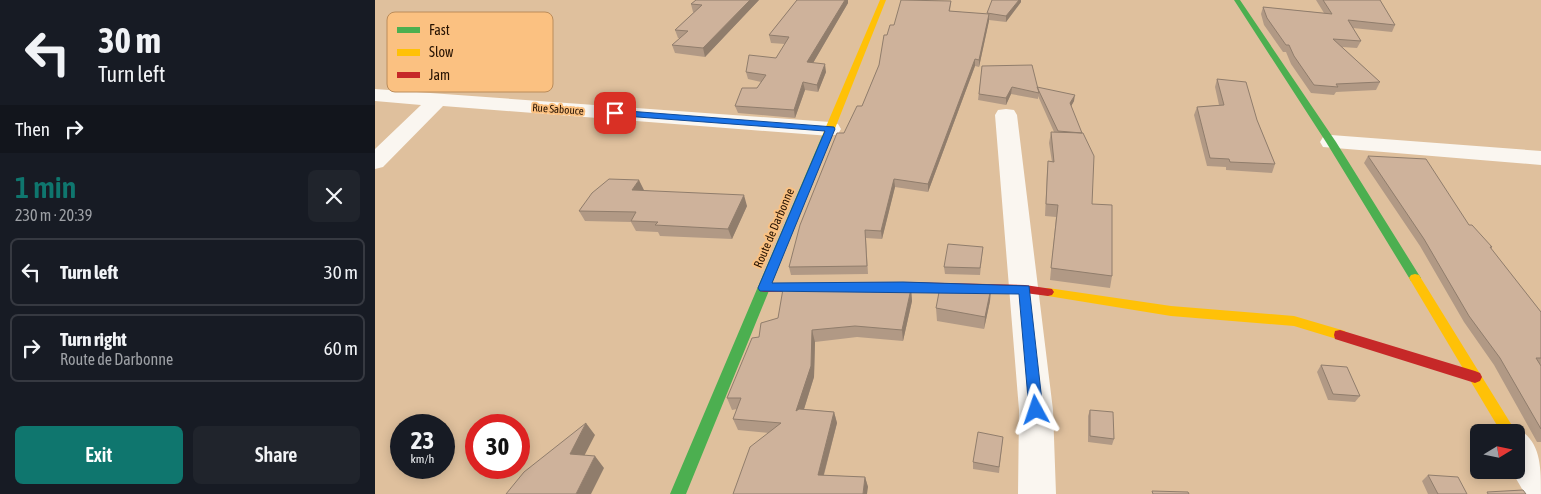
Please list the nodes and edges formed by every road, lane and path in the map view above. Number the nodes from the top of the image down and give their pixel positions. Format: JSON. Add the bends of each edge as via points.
{"nodes":[{"id":1,"x":883,"y":0,"type":"edge"},
{"id":2,"x":1237,"y":0,"type":"edge"},
{"id":3,"x":375,"y":95,"type":"edge"},
{"id":4,"x":438,"y":100,"type":"junction"},
{"id":5,"x":1006,"y":115,"type":"dead end"},
{"id":6,"x":830,"y":129,"type":"junction"},
{"id":7,"x":1331,"y":142,"type":"junction"},
{"id":8,"x":1541,"y":158,"type":"edge"},
{"id":9,"x":375,"y":162,"type":"edge"},
{"id":10,"x":764,"y":288,"type":"junction"},
{"id":11,"x":1025,"y":289,"type":"junction"},
{"id":12,"x":1475,"y":377,"type":"junction"},
{"id":13,"x":1504,"y":424,"type":"edge"},
{"id":14,"x":1525,"y":460,"type":"edge"},
{"id":15,"x":1541,"y":486,"type":"edge"},
{"id":16,"x":678,"y":494,"type":"edge"},
{"id":17,"x":1037,"y":494,"type":"edge"}],
"edges":[{"from":1,"to":6,"type":"street","name":"Route de Darbonne"},
{"from":2,"to":7,"type":"street"},
{"from":3,"to":4,"type":"street","name":"Rue Sabouce"},
{"from":4,"to":6,"type":"street","name":"Rue Sabouce"},
{"from":4,"to":9,"type":"street"},
{"from":5,"to":11,"type":"street"},
{"from":6,"to":10,"type":"street","name":"Route de Darbonne"},
{"from":7,"to":8,"type":"street"},
{"from":7,"to":12,"type":"street"},
{"from":10,"to":11,"type":"street","via":[[903,286]]},
{"from":10,"to":16,"type":"street","name":"Route de Darbonne"},
{"from":11,"to":12,"type":"street","via":[[1171,311],[1294,321]]},
{"from":11,"to":17,"type":"street","via":[[1036,410]]},
{"from":12,"to":13,"type":"street"},
{"from":14,"to":15,"type":"street"}]}
